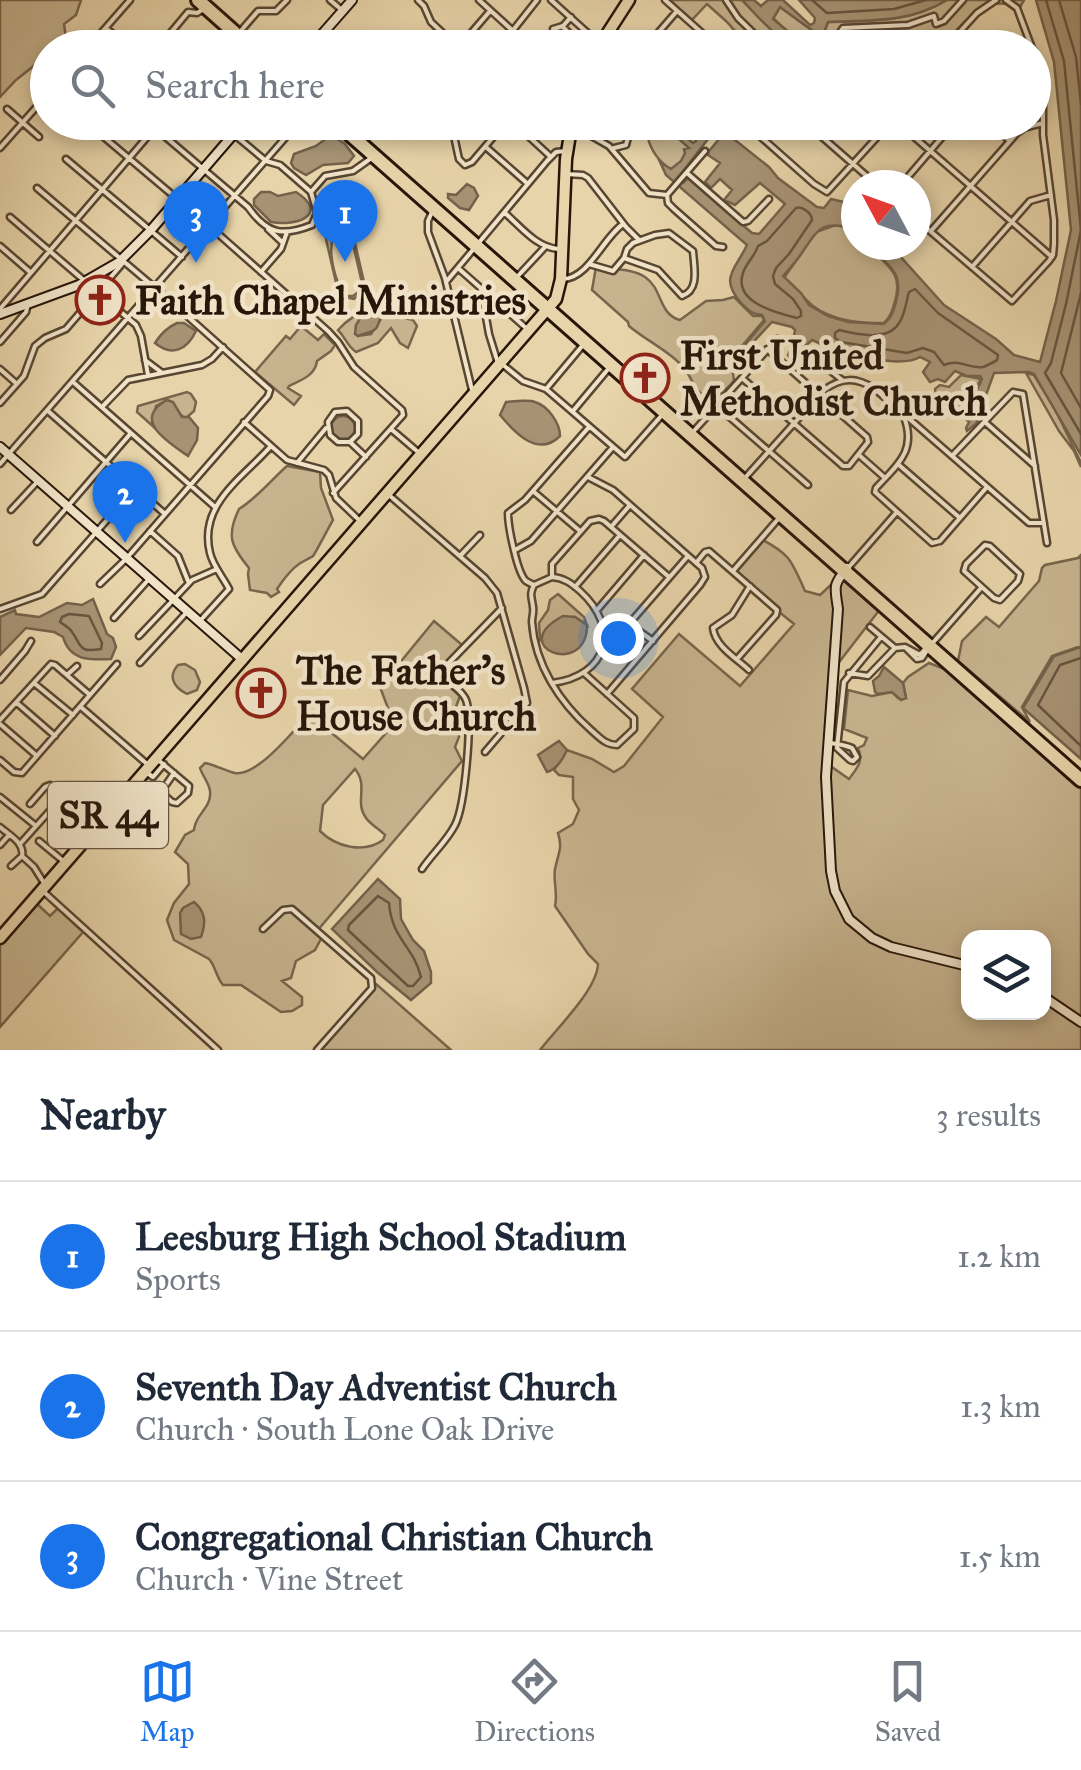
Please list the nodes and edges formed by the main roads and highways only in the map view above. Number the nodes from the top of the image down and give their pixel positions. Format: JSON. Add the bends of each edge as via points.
{"nodes":[{"id":1,"x":629,"y":0,"type":"edge"},
{"id":2,"x":200,"y":6,"type":"edge"},
{"id":3,"x":232,"y":30,"type":"edge"},
{"id":4,"x":610,"y":30,"type":"edge"},
{"id":5,"x":356,"y":140,"type":"edge"},
{"id":6,"x":569,"y":140,"type":"edge"},
{"id":7,"x":548,"y":309,"type":"junction"},
{"id":8,"x":1081,"y":776,"type":"edge"},
{"id":9,"x":0,"y":938,"type":"edge"}],
"edges":[{"from":1,"to":4,"type":"main road"},
{"from":2,"to":3,"type":"highway"},
{"from":5,"to":7,"type":"highway"},
{"from":6,"to":7,"type":"main road","number":"SR 44","via":[[561,279]]},
{"from":7,"to":8,"type":"highway","via":[[846,570],[925,650]]},
{"from":7,"to":9,"type":"main road","number":"SR 44"}]}
